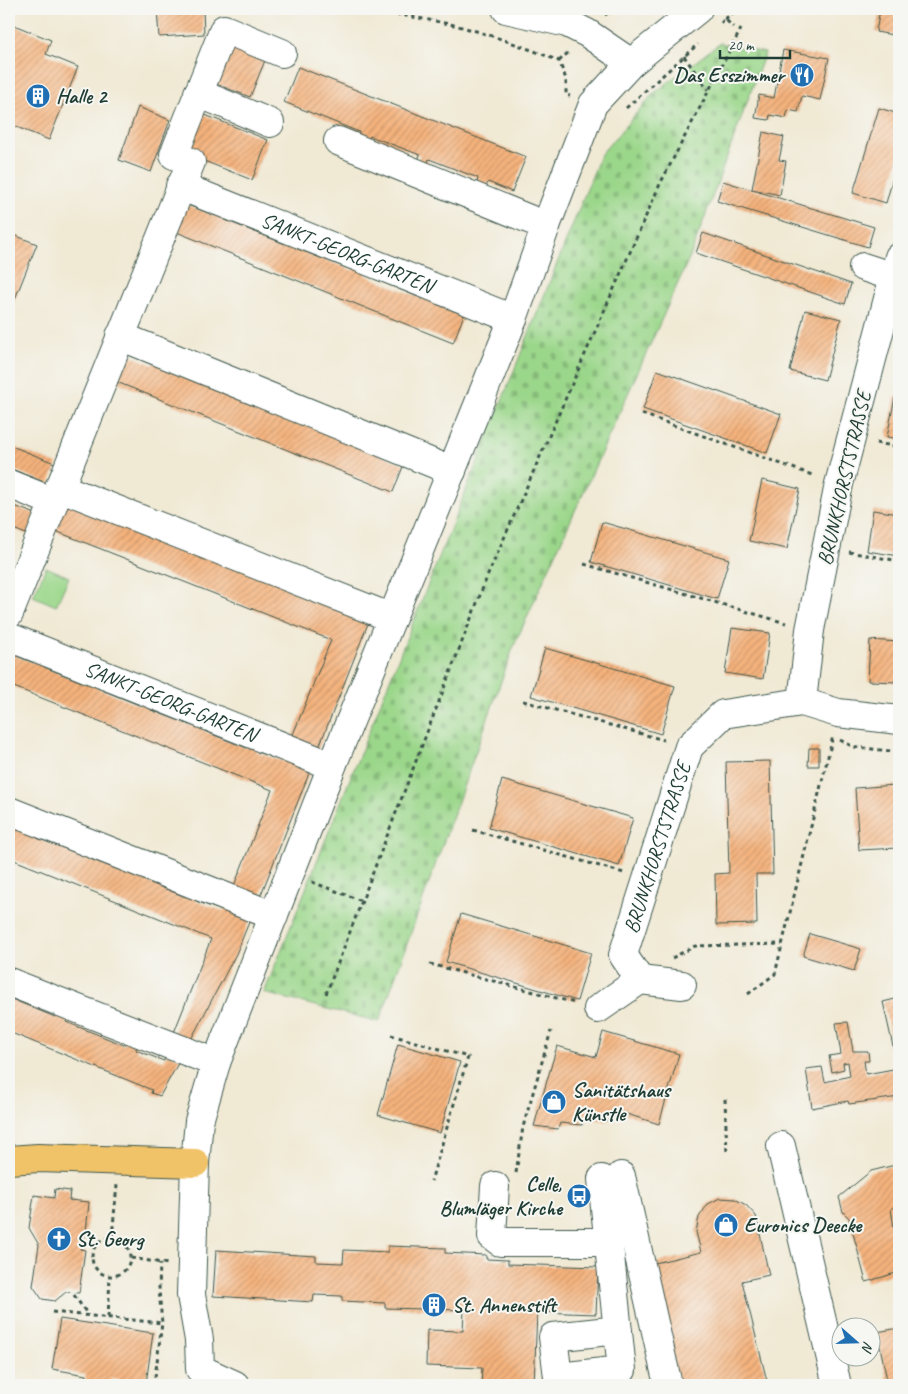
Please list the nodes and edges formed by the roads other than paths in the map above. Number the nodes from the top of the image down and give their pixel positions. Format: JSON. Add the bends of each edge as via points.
{"nodes":[{"id":1,"x":506,"y":9,"type":"edge"},
{"id":2,"x":707,"y":18,"type":"edge"},
{"id":3,"x":282,"y":53,"type":"dead end"},
{"id":4,"x":631,"y":63,"type":"junction"},
{"id":5,"x":198,"y":93,"type":"junction"},
{"id":6,"x":270,"y":122,"type":"dead end"},
{"id":7,"x":338,"y":141,"type":"dead end"},
{"id":8,"x":180,"y":186,"type":"junction"},
{"id":9,"x":546,"y":226,"type":"junction"},
{"id":10,"x":862,"y":267,"type":"dead end"},
{"id":11,"x":896,"y":267,"type":"edge"},
{"id":12,"x":514,"y":319,"type":"junction"},
{"id":13,"x":120,"y":336,"type":"junction"},
{"id":14,"x":452,"y":470,"type":"junction"},
{"id":15,"x":9,"y":484,"type":"edge"},
{"id":16,"x":56,"y":495,"type":"junction"},
{"id":17,"x":9,"y":614,"type":"edge"},
{"id":18,"x":392,"y":618,"type":"junction"},
{"id":19,"x":9,"y":637,"type":"edge"},
{"id":20,"x":802,"y":702,"type":"junction"},
{"id":21,"x":899,"y":720,"type":"edge"},
{"id":22,"x":332,"y":766,"type":"junction"},
{"id":23,"x":9,"y":811,"type":"edge"},
{"id":24,"x":274,"y":916,"type":"junction"},
{"id":25,"x":640,"y":980,"type":"junction"},
{"id":26,"x":9,"y":982,"type":"edge"},
{"id":27,"x":682,"y":985,"type":"dead end"},
{"id":28,"x":598,"y":1009,"type":"road end"},
{"id":29,"x":216,"y":1064,"type":"junction"},
{"id":30,"x":780,"y":1146,"type":"dead end"},
{"id":31,"x":9,"y":1160,"type":"edge"},
{"id":32,"x":195,"y":1162,"type":"junction"},
{"id":33,"x":505,"y":1182,"type":"road end"},
{"id":34,"x":608,"y":1242,"type":"junction"},
{"id":35,"x":618,"y":1330,"type":"dead end"},
{"id":36,"x":198,"y":1377,"type":"edge"},
{"id":37,"x":235,"y":1385,"type":"edge"},
{"id":38,"x":668,"y":1385,"type":"edge"},
{"id":39,"x":837,"y":1385,"type":"edge"}],
"edges":[{"from":1,"to":4,"type":"street","via":[[567,22]]},
{"from":2,"to":4,"type":"street","via":[[666,34]]},
{"from":3,"to":5,"type":"street","via":[[224,29]]},
{"from":4,"to":9,"type":"street","via":[[593,104]]},
{"from":5,"to":6,"type":"street"},
{"from":5,"to":8,"type":"street","via":[[174,155],[191,162]]},
{"from":7,"to":9,"type":"street"},
{"from":8,"to":12,"type":"street","name":"SANKT-GEORG-GARTEN"},
{"from":8,"to":13,"type":"street"},
{"from":9,"to":12,"type":"street"},
{"from":10,"to":11,"type":"street"},
{"from":11,"to":20,"type":"street","name":"BRUNKHORSTSTRASSE","via":[[839,484],[810,630]]},
{"from":12,"to":14,"type":"street"},
{"from":13,"to":14,"type":"street"},
{"from":13,"to":16,"type":"street"},
{"from":14,"to":18,"type":"street"},
{"from":15,"to":16,"type":"street"},
{"from":16,"to":17,"type":"street"},
{"from":16,"to":18,"type":"street"},
{"from":18,"to":22,"type":"street"},
{"from":19,"to":22,"type":"street","name":"SANKT-GEORG-GARTEN"},
{"from":20,"to":21,"type":"street","name":"BRUNKHORSTSTRASSE","via":[[835,725]]},
{"from":20,"to":25,"type":"street","name":"BRUNKHORSTSTRASSE","via":[[723,714],[689,747],[623,955]]},
{"from":22,"to":24,"type":"street"},
{"from":23,"to":24,"type":"street"},
{"from":24,"to":29,"type":"street"},
{"from":25,"to":27,"type":"street"},
{"from":25,"to":28,"type":"street"},
{"from":26,"to":29,"type":"street"},
{"from":29,"to":32,"type":"street","via":[[199,1121]]},
{"from":30,"to":39,"type":"street"},
{"from":31,"to":32,"type":"main road"},
{"from":32,"to":36,"type":"street","via":[[191,1295],[199,1340]]},
{"from":33,"to":34,"type":"street","via":[[492,1236],[500,1242]]},
{"from":34,"to":35,"type":"street"},
{"from":34,"to":38,"type":"street","via":[[612,1178]]},
{"from":36,"to":37,"type":"street"}]}
